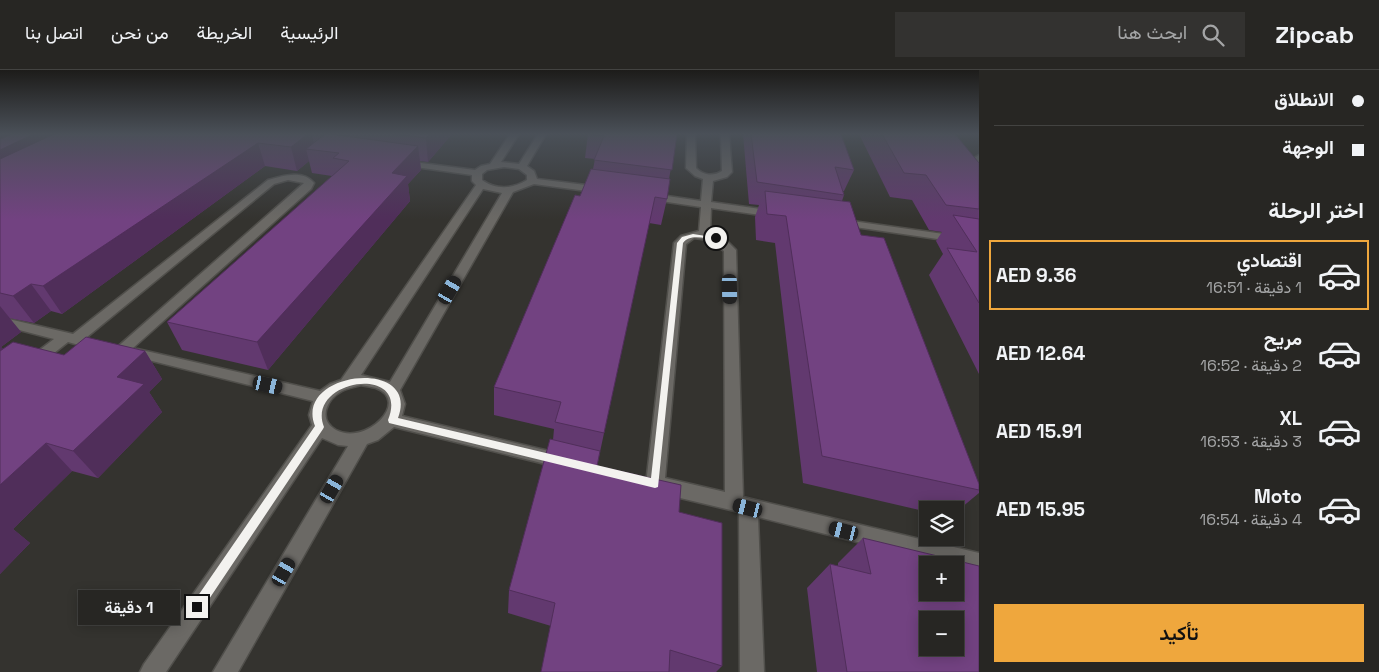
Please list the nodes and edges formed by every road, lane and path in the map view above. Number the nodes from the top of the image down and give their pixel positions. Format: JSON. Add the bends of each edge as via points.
{"nodes":[{"id":1,"x":398,"y":162,"type":"edge"},
{"id":2,"x":496,"y":162,"type":"edge"},
{"id":3,"x":525,"y":162,"type":"edge"},
{"id":4,"x":691,"y":162,"type":"edge"},
{"id":5,"x":726,"y":162,"type":"edge"},
{"id":6,"x":494,"y":165,"type":"junction"},
{"id":7,"x":522,"y":167,"type":"junction"},
{"id":8,"x":708,"y":177,"type":"junction"},
{"id":9,"x":479,"y":179,"type":"junction"},
{"id":10,"x":532,"y":180,"type":"junction"},
{"id":11,"x":509,"y":190,"type":"junction"},
{"id":12,"x":609,"y":191,"type":"edge"},
{"id":13,"x":638,"y":195,"type":"edge"},
{"id":14,"x":706,"y":204,"type":"junction"},
{"id":15,"x":784,"y":215,"type":"edge"},
{"id":16,"x":823,"y":220,"type":"edge"},
{"id":17,"x":704,"y":235,"type":"junction"},
{"id":18,"x":979,"y":242,"type":"edge"},
{"id":19,"x":0,"y":321,"type":"edge"},
{"id":20,"x":71,"y":338,"type":"junction"},
{"id":21,"x":121,"y":350,"type":"junction"},
{"id":22,"x":347,"y":383,"type":"junction"},
{"id":23,"x":0,"y":388,"type":"edge"},
{"id":24,"x":392,"y":391,"type":"junction"},
{"id":25,"x":323,"y":398,"type":"junction"},
{"id":26,"x":392,"y":420,"type":"junction"},
{"id":27,"x":320,"y":427,"type":"junction"},
{"id":28,"x":361,"y":439,"type":"junction"},
{"id":29,"x":580,"y":466,"type":"edge"},
{"id":30,"x":636,"y":479,"type":"edge"},
{"id":31,"x":655,"y":484,"type":"junction"},
{"id":32,"x":741,"y":506,"type":"junction"},
{"id":33,"x":979,"y":563,"type":"edge"},
{"id":34,"x":152,"y":672,"type":"edge"},
{"id":35,"x":225,"y":672,"type":"edge"},
{"id":36,"x":752,"y":672,"type":"edge"}],
"edges":[{"from":1,"to":9,"type":"street"},
{"from":2,"to":6,"type":"street"},
{"from":3,"to":7,"type":"street"},
{"from":4,"to":8,"type":"street","via":[[691,168]]},
{"from":5,"to":8,"type":"street","via":[[724,176]]},
{"from":6,"to":7,"type":"street"},
{"from":6,"to":9,"type":"street","via":[[484,168]]},
{"from":7,"to":10,"type":"street","via":[[531,173]]},
{"from":8,"to":14,"type":"street"},
{"from":9,"to":11,"type":"street","via":[[489,188]]},
{"from":9,"to":22,"type":"street"},
{"from":10,"to":11,"type":"street"},
{"from":10,"to":12,"type":"street"},
{"from":11,"to":24,"type":"street"},
{"from":13,"to":14,"type":"street"},
{"from":14,"to":15,"type":"street"},
{"from":14,"to":17,"type":"street"},
{"from":16,"to":18,"type":"street"},
{"from":17,"to":31,"type":"street","via":[[693,235],[680,243]]},
{"from":17,"to":32,"type":"street","via":[[716,238],[730,250]]},
{"from":19,"to":20,"type":"street"},
{"from":20,"to":21,"type":"street"},
{"from":20,"to":21,"type":"street","via":[[271,182],[302,174],[309,183],[307,187]]},
{"from":20,"to":23,"type":"street"},
{"from":21,"to":25,"type":"street"},
{"from":22,"to":24,"type":"street","via":[[372,381],[384,384]]},
{"from":22,"to":25,"type":"street"},
{"from":24,"to":26,"type":"street","via":[[396,404]]},
{"from":25,"to":27,"type":"street","via":[[316,417]]},
{"from":26,"to":28,"type":"street","via":[[384,428]]},
{"from":26,"to":29,"type":"street"},
{"from":27,"to":28,"type":"street","via":[[330,436],[344,440]]},
{"from":27,"to":34,"type":"street"},
{"from":28,"to":35,"type":"street"},
{"from":30,"to":31,"type":"street"},
{"from":31,"to":32,"type":"street"},
{"from":32,"to":33,"type":"street"},
{"from":32,"to":36,"type":"street"}]}
